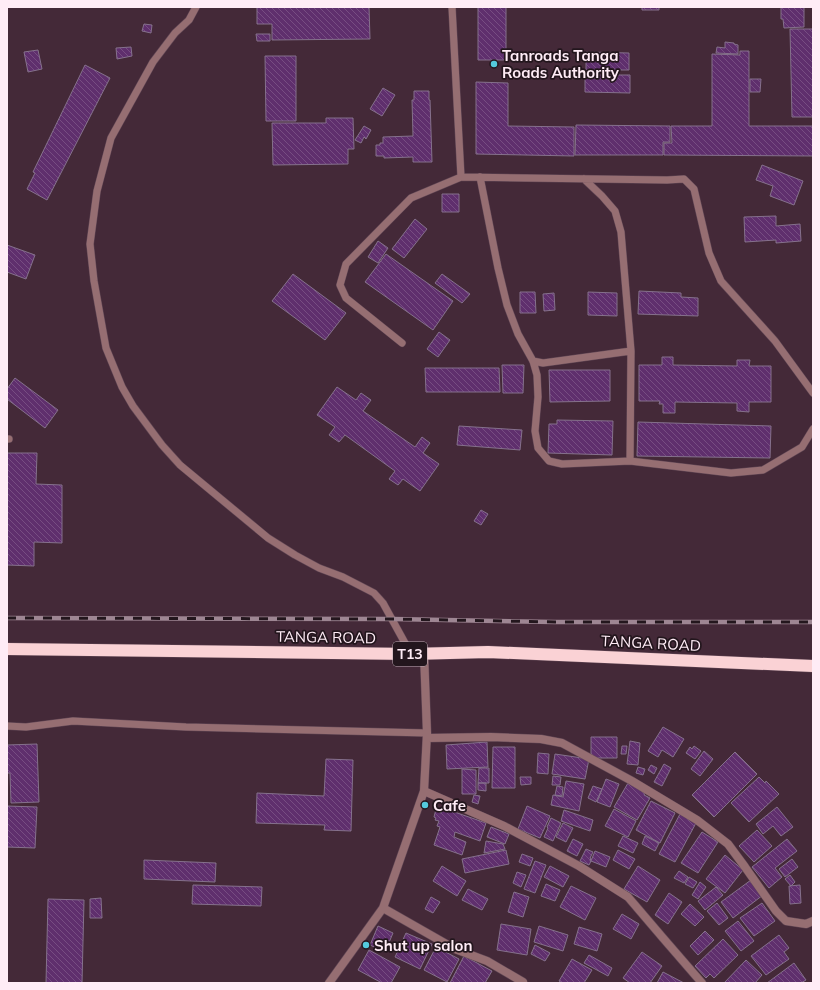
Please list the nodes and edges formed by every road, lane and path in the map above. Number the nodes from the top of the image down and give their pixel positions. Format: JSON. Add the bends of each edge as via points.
{"nodes":[{"id":1,"x":196,"y":7,"type":"edge"},
{"id":2,"x":452,"y":7,"type":"edge"},
{"id":3,"x":461,"y":177,"type":"junction"},
{"id":4,"x":480,"y":177,"type":"junction"},
{"id":5,"x":584,"y":179,"type":"junction"},
{"id":6,"x":402,"y":343,"type":"dead end"},
{"id":7,"x":631,"y":352,"type":"junction"},
{"id":8,"x":533,"y":361,"type":"junction"},
{"id":9,"x":813,"y":393,"type":"edge"},
{"id":10,"x":813,"y":429,"type":"edge"},
{"id":11,"x":630,"y":461,"type":"junction"},
{"id":12,"x":7,"y":649,"type":"edge"},
{"id":13,"x":417,"y":654,"type":"junction"},
{"id":14,"x":813,"y":666,"type":"edge"},
{"id":15,"x":7,"y":726,"type":"edge"},
{"id":16,"x":427,"y":736,"type":"junction"},
{"id":17,"x":424,"y":791,"type":"junction"},
{"id":18,"x":383,"y":908,"type":"junction"},
{"id":19,"x":813,"y":921,"type":"edge"},
{"id":20,"x":523,"y":982,"type":"dead end"},
{"id":21,"x":329,"y":983,"type":"edge"},
{"id":22,"x":702,"y":983,"type":"edge"}],
"edges":[{"from":1,"to":13,"type":"lane","via":[[189,20],[175,33],[153,62],[111,138],[96,191],[90,244],[106,348],[133,406],[180,465],[268,538],[319,568],[374,593],[384,602]]},
{"from":2,"to":3,"type":"lane"},
{"from":3,"to":4,"type":"lane"},
{"from":3,"to":6,"type":"lane","via":[[411,198],[346,264],[340,285],[346,298]]},
{"from":4,"to":5,"type":"lane"},
{"from":4,"to":8,"type":"lane","via":[[507,305],[518,334]]},
{"from":5,"to":7,"type":"lane","via":[[615,211],[621,232]]},
{"from":5,"to":9,"type":"lane","via":[[684,178],[694,189],[709,253],[722,281],[775,341]]},
{"from":7,"to":8,"type":"lane","via":[[543,363]]},
{"from":7,"to":11,"type":"lane"},
{"from":8,"to":11,"type":"lane","via":[[537,375],[538,397],[535,431],[538,448],[549,461],[562,464]]},
{"from":10,"to":11,"type":"lane","via":[[802,447],[764,470],[731,472]]},
{"from":12,"to":13,"type":"highway","name":"TANGA ROAD","number":"T13"},
{"from":13,"to":14,"type":"highway","name":"TANGA ROAD","number":"T13","via":[[488,652]]},
{"from":13,"to":16,"type":"street"},
{"from":15,"to":16,"type":"lane","via":[[26,727],[73,721]]},
{"from":16,"to":17,"type":"street"},
{"from":16,"to":19,"type":"street","via":[[541,739],[562,744],[632,781],[697,820],[728,844],[786,921],[806,924]]},
{"from":17,"to":18,"type":"street"},
{"from":17,"to":22,"type":"street","via":[[504,826],[579,866],[628,897]]},
{"from":18,"to":20,"type":"street","via":[[455,949],[487,961]]},
{"from":18,"to":21,"type":"street"}]}
